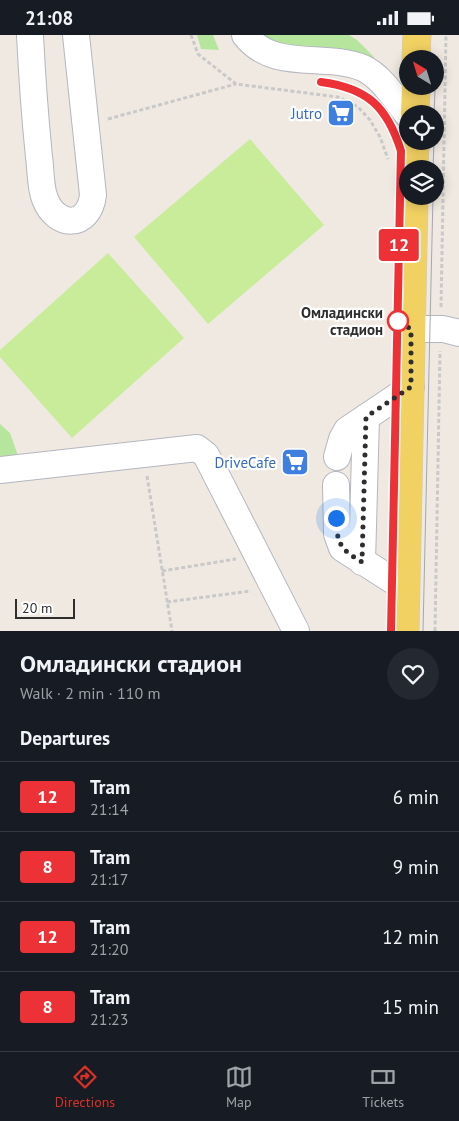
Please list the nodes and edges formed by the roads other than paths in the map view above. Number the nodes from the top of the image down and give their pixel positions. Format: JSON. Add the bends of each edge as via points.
{"nodes":[{"id":1,"x":30,"y":35,"type":"edge"},
{"id":2,"x":76,"y":35,"type":"edge"},
{"id":3,"x":244,"y":35,"type":"edge"},
{"id":4,"x":417,"y":35,"type":"edge"},
{"id":5,"x":416,"y":50,"type":"edge"},
{"id":6,"x":400,"y":105,"type":"edge"},
{"id":7,"x":414,"y":205,"type":"edge"},
{"id":8,"x":454,"y":328,"type":"edge"},
{"id":9,"x":411,"y":329,"type":"junction"},
{"id":10,"x":411,"y":387,"type":"junction"},
{"id":11,"x":366,"y":417,"type":"junction"},
{"id":12,"x":337,"y":457,"type":"dead end"},
{"id":13,"x":0,"y":470,"type":"edge"},
{"id":14,"x":336,"y":485,"type":"dead end"},
{"id":15,"x":362,"y":562,"type":"junction"},
{"id":16,"x":406,"y":589,"type":"junction"},
{"id":17,"x":296,"y":631,"type":"edge"},
{"id":18,"x":405,"y":631,"type":"edge"}],
"edges":[{"from":1,"to":2,"type":"lane","via":[[43,195],[50,209],[61,219],[69,221],[80,219],[92,201]]},
{"from":3,"to":6,"type":"lane","via":[[256,47],[270,53],[365,69]]},
{"from":4,"to":5,"type":"main road"},
{"from":7,"to":9,"type":"main road"},
{"from":8,"to":9,"type":"lane"},
{"from":9,"to":10,"type":"main road"},
{"from":10,"to":11,"type":"lane"},
{"from":10,"to":16,"type":"main road"},
{"from":11,"to":12,"type":"lane","via":[[344,435]]},
{"from":11,"to":15,"type":"lane"},
{"from":13,"to":17,"type":"lane","via":[[197,448],[206,455]]},
{"from":14,"to":15,"type":"lane","via":[[339,542],[348,554]]},
{"from":15,"to":16,"type":"lane"},
{"from":16,"to":18,"type":"main road"}]}
